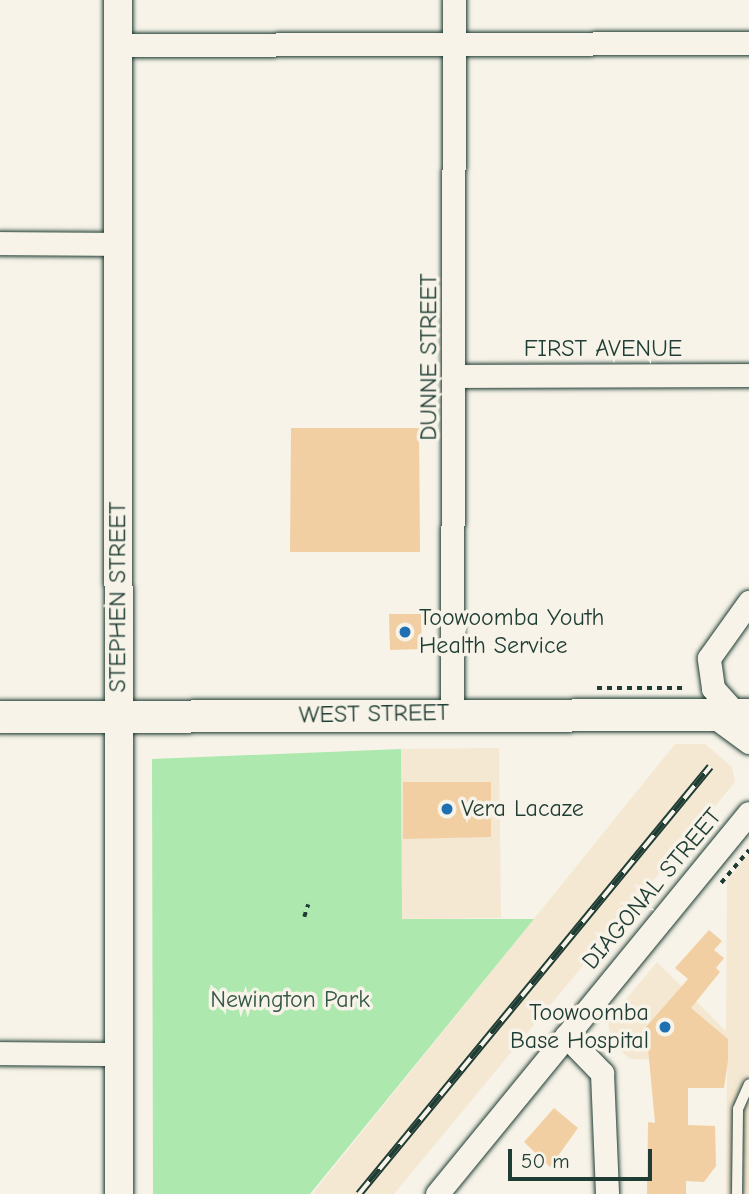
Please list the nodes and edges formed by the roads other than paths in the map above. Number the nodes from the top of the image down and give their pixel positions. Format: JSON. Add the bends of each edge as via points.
{"nodes":[{"id":1,"x":118,"y":0,"type":"edge"},
{"id":2,"x":454,"y":0,"type":"edge"},
{"id":3,"x":454,"y":43,"type":"junction"},
{"id":4,"x":749,"y":43,"type":"edge"},
{"id":5,"x":118,"y":45,"type":"junction"},
{"id":6,"x":0,"y":243,"type":"edge"},
{"id":7,"x":117,"y":244,"type":"junction"},
{"id":8,"x":749,"y":375,"type":"edge"},
{"id":9,"x":456,"y":376,"type":"junction"},
{"id":10,"x":749,"y":602,"type":"edge"},
{"id":11,"x":452,"y":713,"type":"junction"},
{"id":12,"x":119,"y":719,"type":"junction"},
{"id":13,"x":736,"y":721,"type":"edge"},
{"id":14,"x":2,"y":722,"type":"edge"},
{"id":15,"x":749,"y":813,"type":"edge"},
{"id":16,"x":566,"y":1036,"type":"junction"},
{"id":17,"x":0,"y":1053,"type":"edge"},
{"id":18,"x":119,"y":1054,"type":"junction"},
{"id":19,"x":749,"y":1084,"type":"edge"},
{"id":20,"x":119,"y":1194,"type":"edge"},
{"id":21,"x":437,"y":1194,"type":"edge"},
{"id":22,"x":607,"y":1194,"type":"edge"},
{"id":23,"x":737,"y":1194,"type":"edge"}],
"edges":[{"from":1,"to":5,"type":"street","name":"STEPHEN STREET"},
{"from":2,"to":3,"type":"street","name":"DUNNE STREET"},
{"from":3,"to":4,"type":"street"},
{"from":3,"to":5,"type":"street"},
{"from":3,"to":9,"type":"street","name":"DUNNE STREET"},
{"from":5,"to":7,"type":"street","name":"STEPHEN STREET"},
{"from":6,"to":7,"type":"street"},
{"from":7,"to":12,"type":"street","name":"STEPHEN STREET"},
{"from":8,"to":9,"type":"street","name":"FIRST AVENUE"},
{"from":9,"to":11,"type":"street","name":"DUNNE STREET"},
{"from":10,"to":13,"type":"street","via":[[714,644],[708,673]]},
{"from":11,"to":12,"type":"main road","name":"WEST STREET"},
{"from":11,"to":13,"type":"main road","name":"WEST STREET"},
{"from":12,"to":14,"type":"main road","name":"WEST STREET"},
{"from":12,"to":18,"type":"street","name":"STEPHEN STREET"},
{"from":15,"to":16,"type":"street","name":"DIAGONAL STREET"},
{"from":16,"to":21,"type":"street","name":"DIAGONAL STREET"},
{"from":16,"to":22,"type":"street","via":[[602,1073]]},
{"from":17,"to":18,"type":"street"},
{"from":18,"to":20,"type":"street","name":"STEPHEN STREET"},
{"from":19,"to":23,"type":"lane","via":[[738,1109]]}]}
